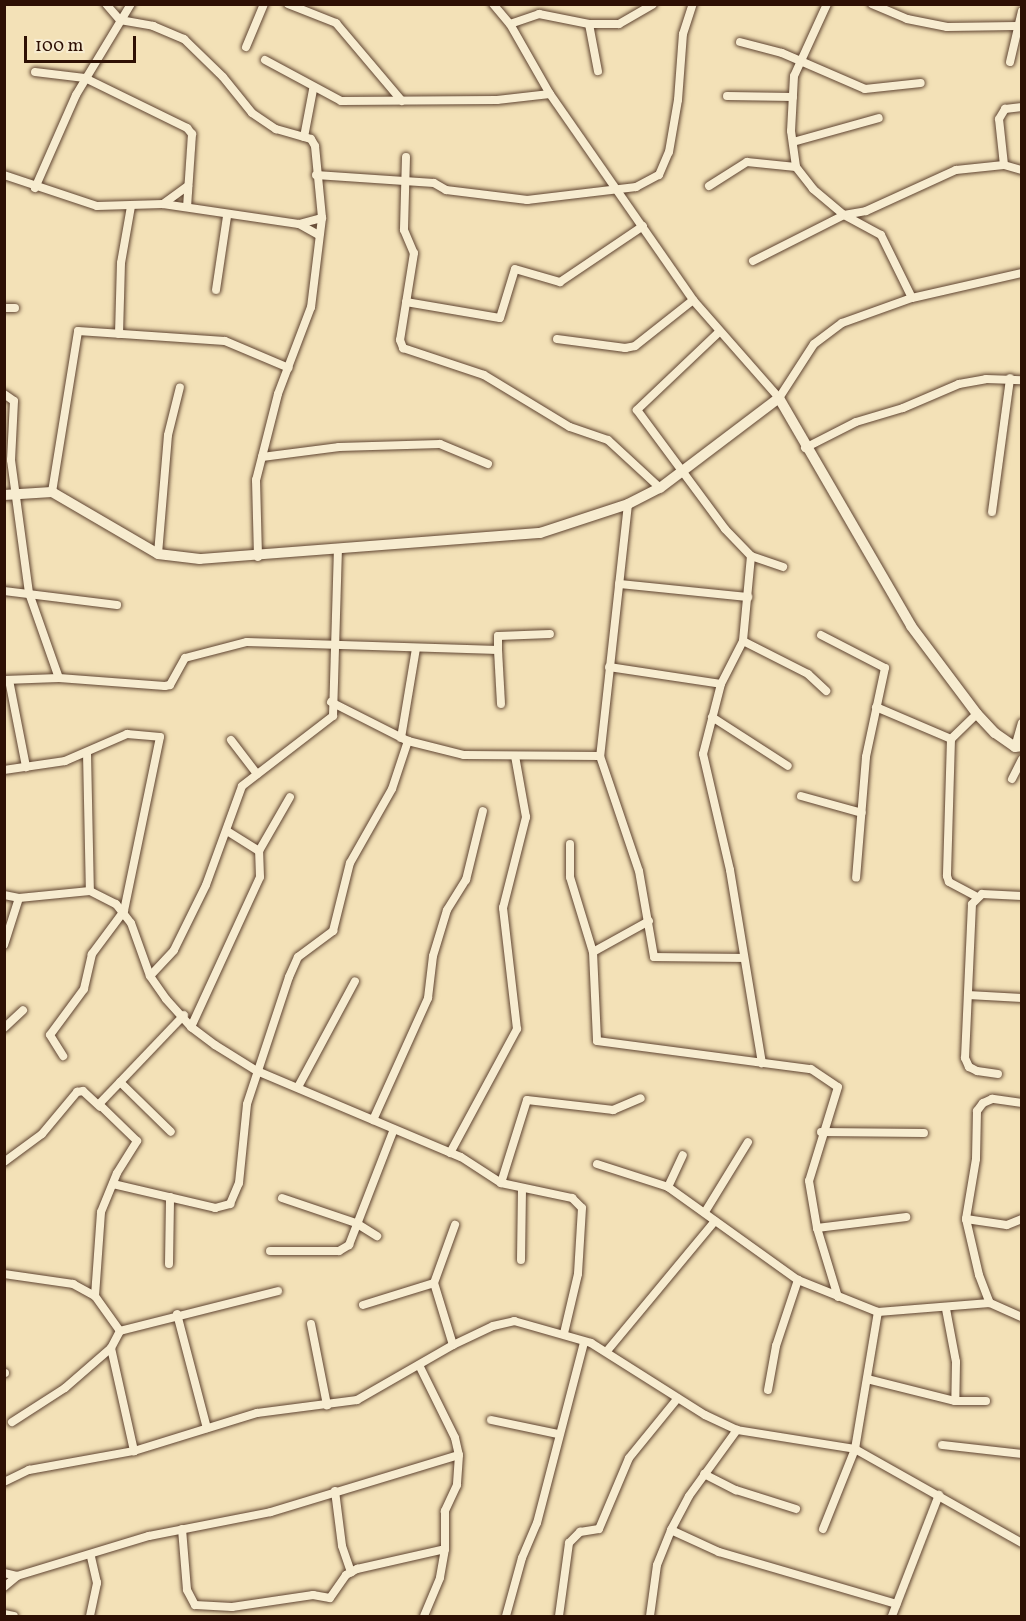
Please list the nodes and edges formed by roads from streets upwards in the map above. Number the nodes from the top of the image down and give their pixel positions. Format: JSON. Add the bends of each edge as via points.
{"nodes":[{"id":1,"x":106,"y":4,"type":"edge"},
{"id":2,"x":131,"y":4,"type":"edge"},
{"id":3,"x":264,"y":4,"type":"edge"},
{"id":4,"x":288,"y":4,"type":"edge"},
{"id":5,"x":493,"y":4,"type":"edge"},
{"id":6,"x":653,"y":4,"type":"edge"},
{"id":7,"x":693,"y":4,"type":"edge"},
{"id":8,"x":827,"y":4,"type":"edge"},
{"id":9,"x":872,"y":4,"type":"edge"},
{"id":10,"x":1022,"y":11,"type":"edge"},
{"id":11,"x":120,"y":20,"type":"junction"},
{"id":12,"x":510,"y":24,"type":"junction"},
{"id":13,"x":590,"y":24,"type":"junction"},
{"id":14,"x":1019,"y":26,"type":"junction"},
{"id":15,"x":740,"y":42,"type":"dead end"},
{"id":16,"x":246,"y":47,"type":"dead end"},
{"id":17,"x":265,"y":60,"type":"dead end"},
{"id":18,"x":1010,"y":62,"type":"dead end"},
{"id":19,"x":797,"y":63,"type":"junction"},
{"id":20,"x":598,"y":71,"type":"dead end"},
{"id":21,"x":35,"y":72,"type":"dead end"},
{"id":22,"x":85,"y":78,"type":"junction"},
{"id":23,"x":921,"y":83,"type":"dead end"},
{"id":24,"x":313,"y":90,"type":"junction"},
{"id":25,"x":550,"y":94,"type":"junction"},
{"id":26,"x":727,"y":96,"type":"dead end"},
{"id":27,"x":793,"y":97,"type":"junction"},
{"id":28,"x":402,"y":101,"type":"junction"},
{"id":29,"x":1022,"y":107,"type":"edge"},
{"id":30,"x":879,"y":118,"type":"dead end"},
{"id":31,"x":304,"y":137,"type":"junction"},
{"id":32,"x":793,"y":142,"type":"junction"},
{"id":33,"x":406,"y":157,"type":"dead end"},
{"id":34,"x":1004,"y":165,"type":"junction"},
{"id":35,"x":796,"y":167,"type":"junction"},
{"id":36,"x":1022,"y":170,"type":"edge"},
{"id":37,"x":4,"y":175,"type":"edge"},
{"id":38,"x":316,"y":175,"type":"junction"},
{"id":39,"x":404,"y":183,"type":"junction"},
{"id":40,"x":188,"y":186,"type":"junction"},
{"id":41,"x":709,"y":186,"type":"dead end"},
{"id":42,"x":615,"y":187,"type":"junction"},
{"id":43,"x":35,"y":188,"type":"junction"},
{"id":44,"x":164,"y":204,"type":"junction"},
{"id":45,"x":131,"y":206,"type":"junction"},
{"id":46,"x":187,"y":207,"type":"junction"},
{"id":47,"x":844,"y":215,"type":"junction"},
{"id":48,"x":227,"y":216,"type":"junction"},
{"id":49,"x":322,"y":218,"type":"junction"},
{"id":50,"x":299,"y":224,"type":"junction"},
{"id":51,"x":643,"y":226,"type":"junction"},
{"id":52,"x":319,"y":235,"type":"junction"},
{"id":53,"x":753,"y":261,"type":"dead end"},
{"id":54,"x":1022,"y":273,"type":"edge"},
{"id":55,"x":216,"y":290,"type":"dead end"},
{"id":56,"x":912,"y":298,"type":"junction"},
{"id":57,"x":693,"y":300,"type":"junction"},
{"id":58,"x":406,"y":302,"type":"junction"},
{"id":59,"x":4,"y":308,"type":"edge"},
{"id":60,"x":15,"y":308,"type":"dead end"},
{"id":61,"x":718,"y":333,"type":"junction"},
{"id":62,"x":120,"y":334,"type":"junction"},
{"id":63,"x":557,"y":339,"type":"dead end"},
{"id":64,"x":289,"y":368,"type":"junction"},
{"id":65,"x":1011,"y":378,"type":"junction"},
{"id":66,"x":1022,"y":380,"type":"edge"},
{"id":67,"x":180,"y":387,"type":"dead end"},
{"id":68,"x":4,"y":394,"type":"edge"},
{"id":69,"x":779,"y":398,"type":"junction"},
{"id":70,"x":805,"y":448,"type":"junction"},
{"id":71,"x":262,"y":457,"type":"junction"},
{"id":72,"x":488,"y":464,"type":"dead end"},
{"id":73,"x":683,"y":473,"type":"junction"},
{"id":74,"x":660,"y":488,"type":"junction"},
{"id":75,"x":51,"y":492,"type":"junction"},
{"id":76,"x":17,"y":493,"type":"junction"},
{"id":77,"x":4,"y":495,"type":"edge"},
{"id":78,"x":628,"y":504,"type":"junction"},
{"id":79,"x":992,"y":512,"type":"dead end"},
{"id":80,"x":338,"y":550,"type":"junction"},
{"id":81,"x":158,"y":554,"type":"junction"},
{"id":82,"x":751,"y":556,"type":"junction"},
{"id":83,"x":258,"y":557,"type":"junction"},
{"id":84,"x":783,"y":567,"type":"dead end"},
{"id":85,"x":619,"y":584,"type":"junction"},
{"id":86,"x":4,"y":591,"type":"edge"},
{"id":87,"x":29,"y":593,"type":"junction"},
{"id":88,"x":748,"y":597,"type":"junction"},
{"id":89,"x":117,"y":605,"type":"dead end"},
{"id":90,"x":550,"y":633,"type":"dead end"},
{"id":91,"x":821,"y":635,"type":"dead end"},
{"id":92,"x":743,"y":641,"type":"junction"},
{"id":93,"x":333,"y":643,"type":"junction"},
{"id":94,"x":416,"y":648,"type":"junction"},
{"id":95,"x":498,"y":650,"type":"junction"},
{"id":96,"x":609,"y":667,"type":"junction"},
{"id":97,"x":59,"y":678,"type":"junction"},
{"id":98,"x":7,"y":680,"type":"edge"},
{"id":99,"x":721,"y":684,"type":"junction"},
{"id":100,"x":826,"y":691,"type":"dead end"},
{"id":101,"x":331,"y":702,"type":"junction"},
{"id":102,"x":501,"y":704,"type":"dead end"},
{"id":103,"x":876,"y":707,"type":"junction"},
{"id":104,"x":977,"y":714,"type":"junction"},
{"id":105,"x":712,"y":717,"type":"junction"},
{"id":106,"x":1022,"y":723,"type":"edge"},
{"id":107,"x":404,"y":739,"type":"junction"},
{"id":108,"x":951,"y":739,"type":"junction"},
{"id":109,"x":231,"y":740,"type":"dead end"},
{"id":110,"x":1018,"y":746,"type":"edge"},
{"id":111,"x":87,"y":753,"type":"junction"},
{"id":112,"x":515,"y":756,"type":"junction"},
{"id":113,"x":600,"y":756,"type":"junction"},
{"id":114,"x":1022,"y":759,"type":"edge"},
{"id":115,"x":788,"y":766,"type":"dead end"},
{"id":116,"x":26,"y":767,"type":"junction"},
{"id":117,"x":4,"y":770,"type":"edge"},
{"id":118,"x":256,"y":774,"type":"junction"},
{"id":119,"x":1012,"y":779,"type":"dead end"},
{"id":120,"x":801,"y":796,"type":"dead end"},
{"id":121,"x":290,"y":797,"type":"dead end"},
{"id":122,"x":483,"y":811,"type":"dead end"},
{"id":123,"x":862,"y":813,"type":"junction"},
{"id":124,"x":228,"y":832,"type":"junction"},
{"id":125,"x":570,"y":844,"type":"dead end"},
{"id":126,"x":259,"y":851,"type":"junction"},
{"id":127,"x":856,"y":878,"type":"dead end"},
{"id":128,"x":90,"y":891,"type":"junction"},
{"id":129,"x":4,"y":895,"type":"edge"},
{"id":130,"x":1022,"y":896,"type":"edge"},
{"id":131,"x":977,"y":897,"type":"junction"},
{"id":132,"x":19,"y":898,"type":"junction"},
{"id":133,"x":124,"y":911,"type":"junction"},
{"id":134,"x":649,"y":921,"type":"junction"},
{"id":135,"x":4,"y":945,"type":"edge"},
{"id":136,"x":593,"y":952,"type":"junction"},
{"id":137,"x":744,"y":958,"type":"junction"},
{"id":138,"x":150,"y":976,"type":"junction"},
{"id":139,"x":355,"y":981,"type":"dead end"},
{"id":140,"x":968,"y":995,"type":"junction"},
{"id":141,"x":1022,"y":998,"type":"edge"},
{"id":142,"x":23,"y":1010,"type":"dead end"},
{"id":143,"x":184,"y":1015,"type":"junction"},
{"id":144,"x":191,"y":1027,"type":"junction"},
{"id":145,"x":4,"y":1028,"type":"edge"},
{"id":146,"x":63,"y":1056,"type":"dead end"},
{"id":147,"x":762,"y":1063,"type":"junction"},
{"id":148,"x":257,"y":1071,"type":"junction"},
{"id":149,"x":998,"y":1074,"type":"dead end"},
{"id":150,"x":120,"y":1082,"type":"junction"},
{"id":151,"x":298,"y":1087,"type":"junction"},
{"id":152,"x":641,"y":1098,"type":"dead end"},
{"id":153,"x":1022,"y":1103,"type":"edge"},
{"id":154,"x":100,"y":1108,"type":"junction"},
{"id":155,"x":373,"y":1120,"type":"junction"},
{"id":156,"x":394,"y":1129,"type":"junction"},
{"id":157,"x":171,"y":1132,"type":"dead end"},
{"id":158,"x":821,"y":1132,"type":"junction"},
{"id":159,"x":924,"y":1133,"type":"dead end"},
{"id":160,"x":748,"y":1142,"type":"dead end"},
{"id":161,"x":450,"y":1153,"type":"junction"},
{"id":162,"x":683,"y":1155,"type":"dead end"},
{"id":163,"x":5,"y":1161,"type":"edge"},
{"id":164,"x":597,"y":1164,"type":"dead end"},
{"id":165,"x":501,"y":1183,"type":"junction"},
{"id":166,"x":113,"y":1184,"type":"junction"},
{"id":167,"x":668,"y":1187,"type":"junction"},
{"id":168,"x":522,"y":1190,"type":"junction"},
{"id":169,"x":170,"y":1197,"type":"junction"},
{"id":170,"x":282,"y":1197,"type":"dead end"},
{"id":171,"x":705,"y":1212,"type":"junction"},
{"id":172,"x":906,"y":1217,"type":"dead end"},
{"id":173,"x":966,"y":1219,"type":"junction"},
{"id":174,"x":1022,"y":1219,"type":"edge"},
{"id":175,"x":715,"y":1221,"type":"junction"},
{"id":176,"x":356,"y":1223,"type":"junction"},
{"id":177,"x":455,"y":1225,"type":"dead end"},
{"id":178,"x":817,"y":1228,"type":"junction"},
{"id":179,"x":378,"y":1236,"type":"dead end"},
{"id":180,"x":270,"y":1251,"type":"dead end"},
{"id":181,"x":521,"y":1260,"type":"dead end"},
{"id":182,"x":168,"y":1264,"type":"dead end"},
{"id":183,"x":4,"y":1274,"type":"edge"},
{"id":184,"x":798,"y":1280,"type":"junction"},
{"id":185,"x":434,"y":1283,"type":"junction"},
{"id":186,"x":278,"y":1291,"type":"dead end"},
{"id":187,"x":95,"y":1296,"type":"junction"},
{"id":188,"x":838,"y":1297,"type":"junction"},
{"id":189,"x":990,"y":1303,"type":"junction"},
{"id":190,"x":363,"y":1305,"type":"dead end"},
{"id":191,"x":946,"y":1309,"type":"junction"},
{"id":192,"x":878,"y":1312,"type":"junction"},
{"id":193,"x":177,"y":1314,"type":"junction"},
{"id":194,"x":1022,"y":1317,"type":"edge"},
{"id":195,"x":311,"y":1324,"type":"dead end"},
{"id":196,"x":120,"y":1331,"type":"junction"},
{"id":197,"x":564,"y":1333,"type":"junction"},
{"id":198,"x":584,"y":1342,"type":"junction"},
{"id":199,"x":453,"y":1345,"type":"junction"},
{"id":200,"x":111,"y":1348,"type":"junction"},
{"id":201,"x":607,"y":1351,"type":"junction"},
{"id":202,"x":419,"y":1365,"type":"junction"},
{"id":203,"x":867,"y":1379,"type":"junction"},
{"id":204,"x":768,"y":1390,"type":"dead end"},
{"id":205,"x":678,"y":1398,"type":"junction"},
{"id":206,"x":955,"y":1401,"type":"junction"},
{"id":207,"x":986,"y":1401,"type":"dead end"},
{"id":208,"x":327,"y":1405,"type":"junction"},
{"id":209,"x":491,"y":1420,"type":"dead end"},
{"id":210,"x":12,"y":1422,"type":"dead end"},
{"id":211,"x":207,"y":1428,"type":"junction"},
{"id":212,"x":737,"y":1430,"type":"junction"},
{"id":213,"x":558,"y":1434,"type":"junction"},
{"id":214,"x":942,"y":1445,"type":"dead end"},
{"id":215,"x":855,"y":1449,"type":"junction"},
{"id":216,"x":134,"y":1451,"type":"junction"},
{"id":217,"x":1022,"y":1454,"type":"edge"},
{"id":218,"x":459,"y":1455,"type":"junction"},
{"id":219,"x":704,"y":1474,"type":"junction"},
{"id":220,"x":4,"y":1482,"type":"edge"},
{"id":221,"x":335,"y":1491,"type":"junction"},
{"id":222,"x":939,"y":1495,"type":"junction"},
{"id":223,"x":796,"y":1509,"type":"dead end"},
{"id":224,"x":182,"y":1529,"type":"junction"},
{"id":225,"x":823,"y":1529,"type":"dead end"},
{"id":226,"x":671,"y":1530,"type":"junction"},
{"id":227,"x":1022,"y":1543,"type":"edge"},
{"id":228,"x":445,"y":1549,"type":"junction"},
{"id":229,"x":91,"y":1556,"type":"junction"},
{"id":230,"x":351,"y":1572,"type":"junction"},
{"id":231,"x":4,"y":1573,"type":"edge"},
{"id":232,"x":17,"y":1576,"type":"junction"},
{"id":233,"x":4,"y":1587,"type":"edge"},
{"id":234,"x":897,"y":1604,"type":"junction"},
{"id":235,"x":4,"y":1614,"type":"edge"},
{"id":236,"x":14,"y":1617,"type":"edge"},
{"id":237,"x":90,"y":1617,"type":"edge"},
{"id":238,"x":424,"y":1617,"type":"edge"},
{"id":239,"x":506,"y":1617,"type":"edge"},
{"id":240,"x":559,"y":1617,"type":"edge"},
{"id":241,"x":650,"y":1617,"type":"edge"},
{"id":242,"x":892,"y":1617,"type":"edge"}],
"edges":[{"from":1,"to":11,"type":"street"},
{"from":2,"to":11,"type":"street"},
{"from":3,"to":16,"type":"street"},
{"from":4,"to":28,"type":"street","via":[[336,23]]},
{"from":5,"to":12,"type":"street"},
{"from":6,"to":13,"type":"street","via":[[619,24]]},
{"from":7,"to":42,"type":"street","via":[[683,34],[669,152],[659,175],[636,187]]},
{"from":8,"to":19,"type":"street"},
{"from":9,"to":14,"type":"street","via":[[907,19],[947,27]]},
{"from":10,"to":14,"type":"street"},
{"from":11,"to":22,"type":"street"},
{"from":11,"to":31,"type":"street","via":[[153,26],[184,39],[223,77],[252,113],[276,129]]},
{"from":12,"to":13,"type":"street","via":[[539,14]]},
{"from":12,"to":25,"type":"street"},
{"from":13,"to":20,"type":"street"},
{"from":14,"to":18,"type":"street"},
{"from":15,"to":19,"type":"street","via":[[782,53]]},
{"from":17,"to":24,"type":"street"},
{"from":19,"to":23,"type":"street","via":[[865,89]]},
{"from":19,"to":27,"type":"street"},
{"from":21,"to":22,"type":"street"},
{"from":22,"to":40,"type":"street","via":[[187,128],[192,134]]},
{"from":22,"to":43,"type":"street"},
{"from":24,"to":28,"type":"street","via":[[340,101]]},
{"from":24,"to":31,"type":"street"},
{"from":25,"to":28,"type":"street","via":[[497,100]]},
{"from":25,"to":42,"type":"street"},
{"from":26,"to":27,"type":"street"},
{"from":27,"to":32,"type":"street"},
{"from":29,"to":34,"type":"street","via":[[1005,109],[999,119]]},
{"from":30,"to":32,"type":"street"},
{"from":31,"to":38,"type":"street","via":[[315,146]]},
{"from":32,"to":35,"type":"street"},
{"from":33,"to":39,"type":"street"},
{"from":34,"to":36,"type":"street"},
{"from":34,"to":47,"type":"street","via":[[963,168],[866,211]]},
{"from":35,"to":41,"type":"street","via":[[741,164]]},
{"from":35,"to":47,"type":"street","via":[[813,189]]},
{"from":37,"to":43,"type":"street"},
{"from":38,"to":39,"type":"street"},
{"from":38,"to":49,"type":"street"},
{"from":39,"to":42,"type":"street","via":[[434,183],[446,190],[527,200]]},
{"from":39,"to":58,"type":"street","via":[[404,230],[414,253]]},
{"from":40,"to":44,"type":"street"},
{"from":40,"to":46,"type":"street"},
{"from":42,"to":51,"type":"street"},
{"from":43,"to":45,"type":"street","via":[[97,206]]},
{"from":44,"to":45,"type":"street"},
{"from":44,"to":46,"type":"street"},
{"from":45,"to":62,"type":"street","via":[[121,263]]},
{"from":46,"to":48,"type":"street"},
{"from":47,"to":53,"type":"street"},
{"from":47,"to":56,"type":"street","via":[[881,235]]},
{"from":48,"to":50,"type":"street"},
{"from":48,"to":55,"type":"street"},
{"from":49,"to":50,"type":"street"},
{"from":49,"to":52,"type":"street"},
{"from":50,"to":52,"type":"street"},
{"from":51,"to":57,"type":"street"},
{"from":51,"to":58,"type":"street","via":[[560,282],[515,269],[500,318]]},
{"from":52,"to":64,"type":"street","via":[[310,307]]},
{"from":54,"to":56,"type":"street"},
{"from":56,"to":69,"type":"street","via":[[842,323],[828,333],[814,344]]},
{"from":57,"to":61,"type":"street"},
{"from":57,"to":63,"type":"street","via":[[635,346]]},
{"from":58,"to":74,"type":"street","via":[[400,340],[403,348],[484,375],[570,427],[608,440]]},
{"from":59,"to":60,"type":"street"},
{"from":61,"to":69,"type":"street"},
{"from":61,"to":73,"type":"street","via":[[636,410]]},
{"from":62,"to":64,"type":"street","via":[[225,341]]},
{"from":62,"to":75,"type":"street","via":[[78,331]]},
{"from":64,"to":71,"type":"street"},
{"from":65,"to":66,"type":"street"},
{"from":65,"to":70,"type":"street","via":[[959,384],[856,423]]},
{"from":65,"to":79,"type":"street"},
{"from":67,"to":81,"type":"street","via":[[168,435]]},
{"from":68,"to":76,"type":"street","via":[[14,401],[11,460]]},
{"from":69,"to":70,"type":"street"},
{"from":69,"to":73,"type":"street"},
{"from":70,"to":104,"type":"street","via":[[911,626]]},
{"from":71,"to":72,"type":"street","via":[[339,447],[440,444]]},
{"from":71,"to":83,"type":"street","via":[[256,489]]},
{"from":73,"to":74,"type":"street"},
{"from":73,"to":82,"type":"street"},
{"from":74,"to":78,"type":"street"},
{"from":75,"to":76,"type":"street"},
{"from":75,"to":81,"type":"street"},
{"from":76,"to":77,"type":"street"},
{"from":76,"to":87,"type":"street"},
{"from":78,"to":80,"type":"street","via":[[540,533]]},
{"from":78,"to":85,"type":"street"},
{"from":80,"to":83,"type":"street"},
{"from":80,"to":93,"type":"street"},
{"from":81,"to":83,"type":"street","via":[[200,559]]},
{"from":82,"to":84,"type":"street"},
{"from":82,"to":88,"type":"street"},
{"from":85,"to":88,"type":"street"},
{"from":85,"to":96,"type":"street"},
{"from":86,"to":87,"type":"street"},
{"from":87,"to":89,"type":"street"},
{"from":87,"to":97,"type":"street"},
{"from":88,"to":92,"type":"street"},
{"from":90,"to":95,"type":"street","via":[[498,636]]},
{"from":91,"to":103,"type":"street","via":[[885,668]]},
{"from":92,"to":99,"type":"street"},
{"from":92,"to":100,"type":"street","via":[[808,674]]},
{"from":93,"to":94,"type":"street"},
{"from":93,"to":97,"type":"street","via":[[236,643],[185,658],[170,685],[165,686]]},
{"from":93,"to":101,"type":"street"},
{"from":94,"to":95,"type":"street"},
{"from":94,"to":107,"type":"street"},
{"from":95,"to":102,"type":"street"},
{"from":96,"to":99,"type":"street"},
{"from":96,"to":113,"type":"street"},
{"from":97,"to":98,"type":"street"},
{"from":98,"to":116,"type":"street"},
{"from":99,"to":105,"type":"street"},
{"from":101,"to":107,"type":"street"},
{"from":101,"to":118,"type":"street","via":[[333,716]]},
{"from":103,"to":108,"type":"street"},
{"from":103,"to":123,"type":"street","via":[[866,757]]},
{"from":104,"to":108,"type":"street"},
{"from":104,"to":110,"type":"street"},
{"from":105,"to":115,"type":"street"},
{"from":105,"to":137,"type":"street","via":[[703,754],[730,870]]},
{"from":106,"to":110,"type":"street"},
{"from":107,"to":112,"type":"street","via":[[464,754]]},
{"from":107,"to":148,"type":"street","via":[[392,789],[350,863],[333,931],[298,957]]},
{"from":108,"to":131,"type":"street","via":[[947,876],[949,882]]},
{"from":109,"to":118,"type":"street"},
{"from":111,"to":116,"type":"street"},
{"from":111,"to":128,"type":"street"},
{"from":111,"to":133,"type":"street","via":[[127,734],[160,737]]},
{"from":112,"to":113,"type":"street"},
{"from":112,"to":161,"type":"street","via":[[526,817],[503,908],[517,1029]]},
{"from":113,"to":134,"type":"street","via":[[639,872]]},
{"from":114,"to":119,"type":"street"},
{"from":116,"to":117,"type":"street"},
{"from":118,"to":124,"type":"street","via":[[242,786]]},
{"from":120,"to":123,"type":"street"},
{"from":121,"to":126,"type":"street"},
{"from":122,"to":155,"type":"street","via":[[466,880],[447,910],[433,956],[428,998]]},
{"from":123,"to":127,"type":"street"},
{"from":124,"to":126,"type":"street"},
{"from":124,"to":138,"type":"street","via":[[174,950]]},
{"from":125,"to":136,"type":"street","via":[[570,877]]},
{"from":126,"to":144,"type":"street","via":[[260,877]]},
{"from":128,"to":132,"type":"street"},
{"from":128,"to":133,"type":"street"},
{"from":129,"to":132,"type":"street"},
{"from":130,"to":131,"type":"street"},
{"from":131,"to":140,"type":"street","via":[[972,904]]},
{"from":132,"to":135,"type":"street"},
{"from":133,"to":138,"type":"street"},
{"from":133,"to":146,"type":"street","via":[[92,954],[84,989],[50,1035]]},
{"from":134,"to":136,"type":"street"},
{"from":134,"to":137,"type":"street","via":[[654,957]]},
{"from":136,"to":147,"type":"street","via":[[597,1041]]},
{"from":137,"to":147,"type":"street"},
{"from":138,"to":143,"type":"street"},
{"from":139,"to":151,"type":"street"},
{"from":140,"to":141,"type":"street"},
{"from":140,"to":149,"type":"street","via":[[965,1058],[969,1067],[977,1071]]},
{"from":142,"to":145,"type":"street"},
{"from":143,"to":144,"type":"street"},
{"from":143,"to":150,"type":"street"},
{"from":144,"to":148,"type":"street"},
{"from":147,"to":158,"type":"street","via":[[811,1069],[838,1087]]},
{"from":148,"to":151,"type":"street"},
{"from":148,"to":169,"type":"street","via":[[247,1104],[239,1183],[230,1204],[215,1208]]},
{"from":150,"to":154,"type":"street","via":[[101,1100]]},
{"from":150,"to":157,"type":"street"},
{"from":151,"to":155,"type":"street"},
{"from":152,"to":165,"type":"street","via":[[613,1110],[527,1100]]},
{"from":153,"to":173,"type":"street","via":[[992,1099],[977,1111],[976,1159]]},
{"from":154,"to":163,"type":"street","via":[[83,1091],[77,1092],[42,1134]]},
{"from":154,"to":166,"type":"street","via":[[134,1134],[136,1141]]},
{"from":155,"to":156,"type":"street"},
{"from":156,"to":161,"type":"street"},
{"from":156,"to":176,"type":"street"},
{"from":158,"to":159,"type":"street"},
{"from":158,"to":178,"type":"street","via":[[809,1181]]},
{"from":160,"to":171,"type":"street"},
{"from":161,"to":165,"type":"street"},
{"from":162,"to":167,"type":"street"},
{"from":164,"to":167,"type":"street"},
{"from":165,"to":168,"type":"street"},
{"from":166,"to":169,"type":"street"},
{"from":166,"to":187,"type":"street","via":[[100,1212]]},
{"from":167,"to":171,"type":"street"},
{"from":168,"to":181,"type":"street"},
{"from":168,"to":197,"type":"street","via":[[564,1195],[582,1208],[578,1274]]},
{"from":169,"to":182,"type":"street"},
{"from":170,"to":176,"type":"street"},
{"from":171,"to":175,"type":"street"},
{"from":172,"to":178,"type":"street"},
{"from":173,"to":174,"type":"street","via":[[1007,1225]]},
{"from":173,"to":189,"type":"street"},
{"from":175,"to":184,"type":"street"},
{"from":175,"to":201,"type":"street"},
{"from":176,"to":179,"type":"street"},
{"from":176,"to":180,"type":"street","via":[[349,1245],[339,1251]]},
{"from":177,"to":185,"type":"street"},
{"from":178,"to":188,"type":"street"},
{"from":183,"to":187,"type":"street","via":[[73,1284]]},
{"from":184,"to":188,"type":"street"},
{"from":184,"to":204,"type":"street","via":[[776,1346]]},
{"from":185,"to":190,"type":"street"},
{"from":185,"to":199,"type":"street"},
{"from":186,"to":193,"type":"street"},
{"from":187,"to":196,"type":"street"},
{"from":188,"to":192,"type":"street"},
{"from":189,"to":191,"type":"street"},
{"from":189,"to":194,"type":"street"},
{"from":191,"to":192,"type":"street"},
{"from":191,"to":206,"type":"street","via":[[956,1362]]},
{"from":192,"to":203,"type":"street"},
{"from":193,"to":196,"type":"street"},
{"from":193,"to":211,"type":"street"},
{"from":195,"to":208,"type":"street"},
{"from":196,"to":200,"type":"street"},
{"from":197,"to":198,"type":"street"},
{"from":197,"to":199,"type":"street","via":[[505,1322]]},
{"from":198,"to":201,"type":"street"},
{"from":198,"to":213,"type":"street"},
{"from":199,"to":202,"type":"street"},
{"from":200,"to":210,"type":"street","via":[[36,1410]]},
{"from":200,"to":216,"type":"street"},
{"from":201,"to":205,"type":"street"},
{"from":202,"to":208,"type":"street","via":[[368,1396]]},
{"from":202,"to":218,"type":"street","via":[[455,1438]]},
{"from":203,"to":206,"type":"street"},
{"from":203,"to":215,"type":"street"},
{"from":205,"to":212,"type":"street"},
{"from":205,"to":240,"type":"street","via":[[629,1458],[598,1528],[580,1532],[569,1543]]},
{"from":206,"to":207,"type":"street"},
{"from":208,"to":211,"type":"street","via":[[257,1413]]},
{"from":209,"to":213,"type":"street"},
{"from":211,"to":216,"type":"street"},
{"from":212,"to":215,"type":"street"},
{"from":212,"to":219,"type":"street"},
{"from":213,"to":239,"type":"street","via":[[537,1523],[522,1558]]},
{"from":214,"to":217,"type":"street"},
{"from":215,"to":222,"type":"street"},
{"from":215,"to":225,"type":"street"},
{"from":216,"to":220,"type":"street","via":[[29,1470]]},
{"from":218,"to":221,"type":"street"},
{"from":218,"to":228,"type":"street","via":[[457,1485],[445,1511]]},
{"from":219,"to":223,"type":"street","via":[[736,1490]]},
{"from":219,"to":226,"type":"street"},
{"from":221,"to":224,"type":"street","via":[[271,1512]]},
{"from":221,"to":230,"type":"street","via":[[342,1546]]},
{"from":222,"to":227,"type":"street"},
{"from":222,"to":234,"type":"street"},
{"from":224,"to":229,"type":"street"},
{"from":224,"to":230,"type":"street","via":[[187,1590],[195,1605],[232,1607],[304,1596],[330,1598]]},
{"from":226,"to":234,"type":"street","via":[[719,1552]]},
{"from":226,"to":241,"type":"street","via":[[657,1565]]},
{"from":228,"to":230,"type":"street"},
{"from":228,"to":238,"type":"street","via":[[440,1578]]},
{"from":229,"to":232,"type":"street"},
{"from":229,"to":237,"type":"street","via":[[97,1583]]},
{"from":231,"to":232,"type":"street"},
{"from":232,"to":233,"type":"street"},
{"from":234,"to":242,"type":"street"},
{"from":235,"to":236,"type":"street"}]}
